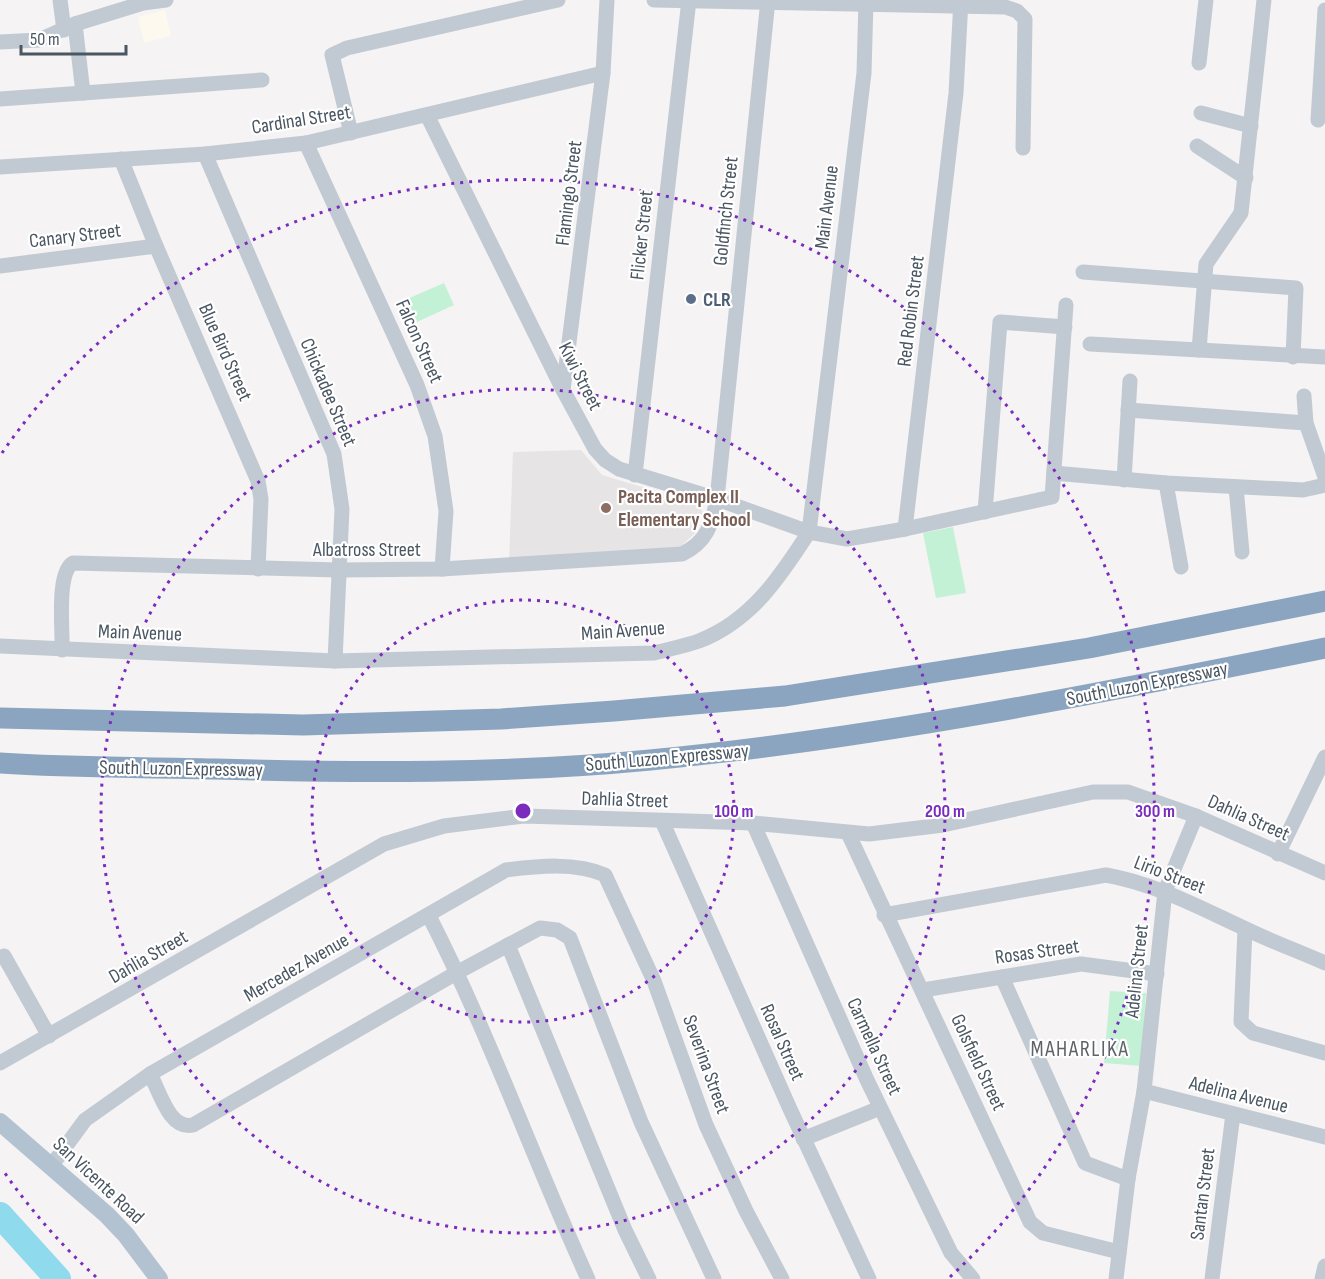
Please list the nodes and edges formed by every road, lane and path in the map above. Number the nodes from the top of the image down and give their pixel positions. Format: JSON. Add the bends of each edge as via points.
{"nodes":[{"id":1,"x":60,"y":0,"type":"edge"},
{"id":2,"x":166,"y":0,"type":"edge"},
{"id":3,"x":558,"y":0,"type":"edge"},
{"id":4,"x":607,"y":0,"type":"edge"},
{"id":5,"x":654,"y":0,"type":"edge"},
{"id":6,"x":689,"y":0,"type":"edge"},
{"id":7,"x":1206,"y":0,"type":"edge"},
{"id":8,"x":1264,"y":0,"type":"edge"},
{"id":9,"x":142,"y":2,"type":"edge"},
{"id":10,"x":768,"y":2,"type":"edge"},
{"id":11,"x":866,"y":3,"type":"edge"},
{"id":12,"x":961,"y":3,"type":"edge"},
{"id":13,"x":1009,"y":3,"type":"edge"},
{"id":14,"x":1325,"y":10,"type":"edge"},
{"id":15,"x":70,"y":27,"type":"junction"},
{"id":16,"x":0,"y":42,"type":"edge"},
{"id":17,"x":1199,"y":63,"type":"dead end"},
{"id":18,"x":603,"y":73,"type":"junction"},
{"id":19,"x":262,"y":80,"type":"dead end"},
{"id":20,"x":83,"y":93,"type":"junction"},
{"id":21,"x":0,"y":99,"type":"edge"},
{"id":22,"x":1201,"y":113,"type":"dead end"},
{"id":23,"x":427,"y":115,"type":"junction"},
{"id":24,"x":1318,"y":120,"type":"dead end"},
{"id":25,"x":1251,"y":126,"type":"junction"},
{"id":26,"x":351,"y":133,"type":"junction"},
{"id":27,"x":306,"y":143,"type":"junction"},
{"id":28,"x":1197,"y":146,"type":"dead end"},
{"id":29,"x":1023,"y":148,"type":"dead end"},
{"id":30,"x":205,"y":154,"type":"junction"},
{"id":31,"x":122,"y":159,"type":"junction"},
{"id":32,"x":0,"y":167,"type":"edge"},
{"id":33,"x":1246,"y":178,"type":"junction"},
{"id":34,"x":156,"y":246,"type":"junction"},
{"id":35,"x":0,"y":266,"type":"edge"},
{"id":36,"x":1083,"y":272,"type":"dead end"},
{"id":37,"x":1203,"y":280,"type":"junction"},
{"id":38,"x":1066,"y":305,"type":"dead end"},
{"id":39,"x":1065,"y":327,"type":"junction"},
{"id":40,"x":1090,"y":344,"type":"dead end"},
{"id":41,"x":1198,"y":350,"type":"junction"},
{"id":42,"x":1293,"y":357,"type":"junction"},
{"id":43,"x":1325,"y":357,"type":"edge"},
{"id":44,"x":1130,"y":381,"type":"dead end"},
{"id":45,"x":563,"y":390,"type":"junction"},
{"id":46,"x":1304,"y":396,"type":"dead end"},
{"id":47,"x":1128,"y":410,"type":"junction"},
{"id":48,"x":1306,"y":423,"type":"junction"},
{"id":49,"x":1054,"y":473,"type":"junction"},
{"id":50,"x":635,"y":475,"type":"junction"},
{"id":51,"x":1325,"y":477,"type":"edge"},
{"id":52,"x":1124,"y":480,"type":"junction"},
{"id":53,"x":1166,"y":483,"type":"junction"},
{"id":54,"x":1325,"y":484,"type":"edge"},
{"id":55,"x":1236,"y":487,"type":"junction"},
{"id":56,"x":717,"y":499,"type":"junction"},
{"id":57,"x":985,"y":512,"type":"junction"},
{"id":58,"x":905,"y":529,"type":"junction"},
{"id":59,"x":809,"y":532,"type":"junction"},
{"id":60,"x":1242,"y":552,"type":"dead end"},
{"id":61,"x":1181,"y":567,"type":"dead end"},
{"id":62,"x":258,"y":569,"type":"junction"},
{"id":63,"x":442,"y":569,"type":"junction"},
{"id":64,"x":339,"y":570,"type":"junction"},
{"id":65,"x":1325,"y":601,"type":"edge"},
{"id":66,"x":0,"y":646,"type":"edge"},
{"id":67,"x":1325,"y":648,"type":"edge"},
{"id":68,"x":62,"y":650,"type":"junction"},
{"id":69,"x":335,"y":661,"type":"junction"},
{"id":70,"x":0,"y":718,"type":"edge"},
{"id":71,"x":1325,"y":758,"type":"edge"},
{"id":72,"x":0,"y":763,"type":"edge"},
{"id":73,"x":1196,"y":816,"type":"junction"},
{"id":74,"x":662,"y":821,"type":"junction"},
{"id":75,"x":753,"y":823,"type":"junction"},
{"id":76,"x":848,"y":833,"type":"junction"},
{"id":77,"x":1278,"y":854,"type":"junction"},
{"id":78,"x":590,"y":868,"type":"joint"},
{"id":79,"x":1325,"y":873,"type":"edge"},
{"id":80,"x":1165,"y":891,"type":"junction"},
{"id":81,"x":884,"y":915,"type":"junction"},
{"id":82,"x":429,"y":916,"type":"junction"},
{"id":83,"x":1245,"y":929,"type":"junction"},
{"id":84,"x":508,"y":945,"type":"junction"},
{"id":85,"x":4,"y":956,"type":"dead end"},
{"id":86,"x":1325,"y":963,"type":"edge"},
{"id":87,"x":458,"y":972,"type":"junction"},
{"id":88,"x":1156,"y":974,"type":"junction"},
{"id":89,"x":1002,"y":977,"type":"junction"},
{"id":90,"x":923,"y":990,"type":"junction"},
{"id":91,"x":49,"y":1036,"type":"junction"},
{"id":92,"x":1325,"y":1053,"type":"edge"},
{"id":93,"x":0,"y":1064,"type":"edge"},
{"id":94,"x":150,"y":1074,"type":"junction"},
{"id":95,"x":1144,"y":1091,"type":"junction"},
{"id":96,"x":880,"y":1108,"type":"junction"},
{"id":97,"x":1233,"y":1114,"type":"junction"},
{"id":98,"x":0,"y":1122,"type":"edge"},
{"id":99,"x":1325,"y":1137,"type":"edge"},
{"id":100,"x":803,"y":1139,"type":"junction"},
{"id":101,"x":52,"y":1165,"type":"junction"},
{"id":102,"x":1128,"y":1179,"type":"junction"},
{"id":103,"x":1119,"y":1252,"type":"junction"},
{"id":104,"x":1325,"y":1266,"type":"edge"},
{"id":105,"x":159,"y":1279,"type":"edge"},
{"id":106,"x":588,"y":1279,"type":"edge"},
{"id":107,"x":649,"y":1279,"type":"edge"},
{"id":108,"x":714,"y":1279,"type":"edge"},
{"id":109,"x":782,"y":1279,"type":"edge"},
{"id":110,"x":869,"y":1279,"type":"edge"},
{"id":111,"x":973,"y":1279,"type":"edge"},
{"id":112,"x":1116,"y":1279,"type":"edge"},
{"id":113,"x":1212,"y":1279,"type":"edge"},
{"id":114,"x":1322,"y":1279,"type":"edge"}],
"edges":[{"from":1,"to":15,"type":"street"},
{"from":2,"to":9,"type":"street"},
{"from":3,"to":26,"type":"street","via":[[347,48],[332,55]]},
{"from":4,"to":18,"type":"street","name":"Flamingo Street"},
{"from":5,"to":6,"type":"street"},
{"from":6,"to":10,"type":"street"},
{"from":6,"to":50,"type":"street","name":"Flicker Street"},
{"from":7,"to":17,"type":"street"},
{"from":8,"to":25,"type":"street"},
{"from":9,"to":15,"type":"street"},
{"from":10,"to":11,"type":"street"},
{"from":10,"to":56,"type":"street","name":"Goldfinch Street"},
{"from":11,"to":12,"type":"street"},
{"from":11,"to":59,"type":"street","name":"Main Avenue","via":[[864,73]]},
{"from":12,"to":13,"type":"street"},
{"from":12,"to":58,"type":"street","name":"Red Robin Street","via":[[957,93]]},
{"from":13,"to":29,"type":"street","via":[[1025,19]]},
{"from":14,"to":24,"type":"street"},
{"from":15,"to":16,"type":"street","via":[[39,40]]},
{"from":15,"to":20,"type":"street"},
{"from":18,"to":23,"type":"street","name":"Cardinal Street"},
{"from":18,"to":45,"type":"street","name":"Flamingo Street"},
{"from":19,"to":20,"type":"street"},
{"from":20,"to":21,"type":"street"},
{"from":22,"to":25,"type":"street"},
{"from":23,"to":26,"type":"street","name":"Cardinal Street"},
{"from":23,"to":45,"type":"street","name":"Kiwi Street"},
{"from":25,"to":33,"type":"street"},
{"from":26,"to":27,"type":"street","name":"Cardinal Street"},
{"from":27,"to":30,"type":"street","name":"Cardinal Street"},
{"from":27,"to":63,"type":"street","name":"Falcon Street","via":[[417,385],[435,436],[446,510]]},
{"from":28,"to":33,"type":"street"},
{"from":30,"to":31,"type":"street","name":"Cardinal Street"},
{"from":30,"to":64,"type":"street","name":"Chickadee Street","via":[[334,454],[342,509]]},
{"from":31,"to":32,"type":"street","name":"Cardinal Street"},
{"from":31,"to":34,"type":"street","name":"Blue Bird Street"},
{"from":33,"to":37,"type":"street","via":[[1241,213],[1206,264]]},
{"from":34,"to":35,"type":"street","name":"Canary Street"},
{"from":34,"to":62,"type":"street","name":"Blue Bird Street","via":[[258,481]]},
{"from":36,"to":37,"type":"street"},
{"from":37,"to":41,"type":"street"},
{"from":37,"to":42,"type":"street","via":[[1296,288]]},
{"from":38,"to":39,"type":"street"},
{"from":39,"to":49,"type":"street"},
{"from":39,"to":57,"type":"street","via":[[1000,322]]},
{"from":40,"to":41,"type":"street"},
{"from":41,"to":42,"type":"street"},
{"from":42,"to":43,"type":"street"},
{"from":44,"to":47,"type":"street"},
{"from":45,"to":50,"type":"street","name":"Kiwi Street","via":[[595,449],[605,460]]},
{"from":46,"to":48,"type":"street"},
{"from":47,"to":48,"type":"street"},
{"from":47,"to":52,"type":"street"},
{"from":48,"to":51,"type":"street"},
{"from":49,"to":52,"type":"street"},
{"from":49,"to":57,"type":"street","via":[[1052,497]]},
{"from":50,"to":56,"type":"street","name":"Kiwi Street"},
{"from":52,"to":53,"type":"street"},
{"from":53,"to":55,"type":"street"},
{"from":53,"to":61,"type":"street"},
{"from":54,"to":55,"type":"street","via":[[1303,490]]},
{"from":55,"to":60,"type":"street"},
{"from":56,"to":59,"type":"street","name":"Kiwi Street"},
{"from":56,"to":63,"type":"street","name":"Albatross Street","via":[[709,530],[682,554]]},
{"from":57,"to":58,"type":"street"},
{"from":58,"to":59,"type":"street","via":[[847,539]]},
{"from":59,"to":69,"type":"street","name":"Main Avenue","via":[[775,584],[753,607],[700,641],[654,653]]},
{"from":62,"to":64,"type":"street","name":"Albatross Street"},
{"from":62,"to":68,"type":"street","name":"Albatross Street","via":[[73,563],[67,566],[63,579]]},
{"from":63,"to":64,"type":"street","name":"Albatross Street"},
{"from":64,"to":69,"type":"street","name":"Chickadee Street"},
{"from":65,"to":70,"type":"highway","via":[[1089,648],[785,696],[501,719],[303,725]]},
{"from":66,"to":68,"type":"street","name":"Main Avenue"},
{"from":67,"to":72,"type":"highway","name":"South Luzon Expressway","via":[[1095,694],[813,741],[647,760],[517,769],[303,771]]},
{"from":68,"to":69,"type":"street","name":"Main Avenue"},
{"from":71,"to":77,"type":"street"},
{"from":73,"to":76,"type":"street","name":"Dahlia Street","via":[[1128,792],[1093,792],[944,825]]},
{"from":73,"to":77,"type":"street","name":"Dahlia Street"},
{"from":73,"to":80,"type":"street","name":"Adelina Street"},
{"from":74,"to":75,"type":"street","name":"Dahlia Street"},
{"from":74,"to":91,"type":"street","name":"Dahlia Street","via":[[524,816],[444,826],[384,844]]},
{"from":74,"to":100,"type":"street","name":"Rosal Street"},
{"from":75,"to":76,"type":"street","name":"Dahlia Street"},
{"from":75,"to":96,"type":"street","name":"Carmella Street"},
{"from":76,"to":81,"type":"street","name":"Golsfield Street"},
{"from":77,"to":79,"type":"street","name":"Dahlia Street"},
{"from":78,"to":82,"type":"street","name":"Mercedez Avenue","via":[[506,870]]},
{"from":78,"to":109,"type":"street","name":"Severina Street","via":[[605,875],[654,981],[706,1125]]},
{"from":80,"to":81,"type":"street","name":"Lirio Street","via":[[1106,875]]},
{"from":80,"to":83,"type":"street","name":"Lirio Street"},
{"from":80,"to":88,"type":"street","name":"Adelina Street"},
{"from":81,"to":90,"type":"street","name":"Golsfield Street"},
{"from":82,"to":87,"type":"street"},
{"from":82,"to":94,"type":"street","name":"Mercedez Avenue"},
{"from":83,"to":86,"type":"street","name":"Lirio Street"},
{"from":83,"to":92,"type":"street","via":[[1241,1022],[1253,1033]]},
{"from":84,"to":87,"type":"street"},
{"from":84,"to":107,"type":"street","via":[[625,1230]]},
{"from":84,"to":108,"type":"street","via":[[540,928],[557,930],[570,938],[641,1122]]},
{"from":85,"to":91,"type":"street"},
{"from":87,"to":94,"type":"street","via":[[193,1125],[184,1127],[176,1123]]},
{"from":87,"to":106,"type":"street","via":[[546,1188]]},
{"from":88,"to":89,"type":"street","name":"Rosas Street","via":[[1081,964]]},
{"from":88,"to":95,"type":"street","name":"Adelina Street"},
{"from":89,"to":90,"type":"street","name":"Rosas Street"},
{"from":89,"to":102,"type":"street","via":[[1085,1162]]},
{"from":90,"to":103,"type":"street","name":"Golsfield Street","via":[[1030,1222],[1043,1233]]},
{"from":91,"to":93,"type":"street","name":"Dahlia Street"},
{"from":94,"to":101,"type":"street","name":"Mercedez Avenue","via":[[85,1120]]},
{"from":95,"to":97,"type":"street","name":"Adelina Avenue"},
{"from":95,"to":102,"type":"street","name":"Adelina Street"},
{"from":96,"to":100,"type":"street"},
{"from":96,"to":111,"type":"street","name":"Carmella Street","via":[[951,1253]]},
{"from":97,"to":99,"type":"street","name":"Adelina Avenue"},
{"from":97,"to":113,"type":"street","name":"Santan Street"},
{"from":98,"to":101,"type":"main road","name":"San Vicente Road"},
{"from":100,"to":110,"type":"street","name":"Rosal Street"},
{"from":101,"to":105,"type":"main road","name":"San Vicente Road","via":[[126,1234]]},
{"from":102,"to":103,"type":"street","name":"Adelina Street"},
{"from":103,"to":112,"type":"street","name":"Adelina Street"},
{"from":104,"to":114,"type":"street"}]}
